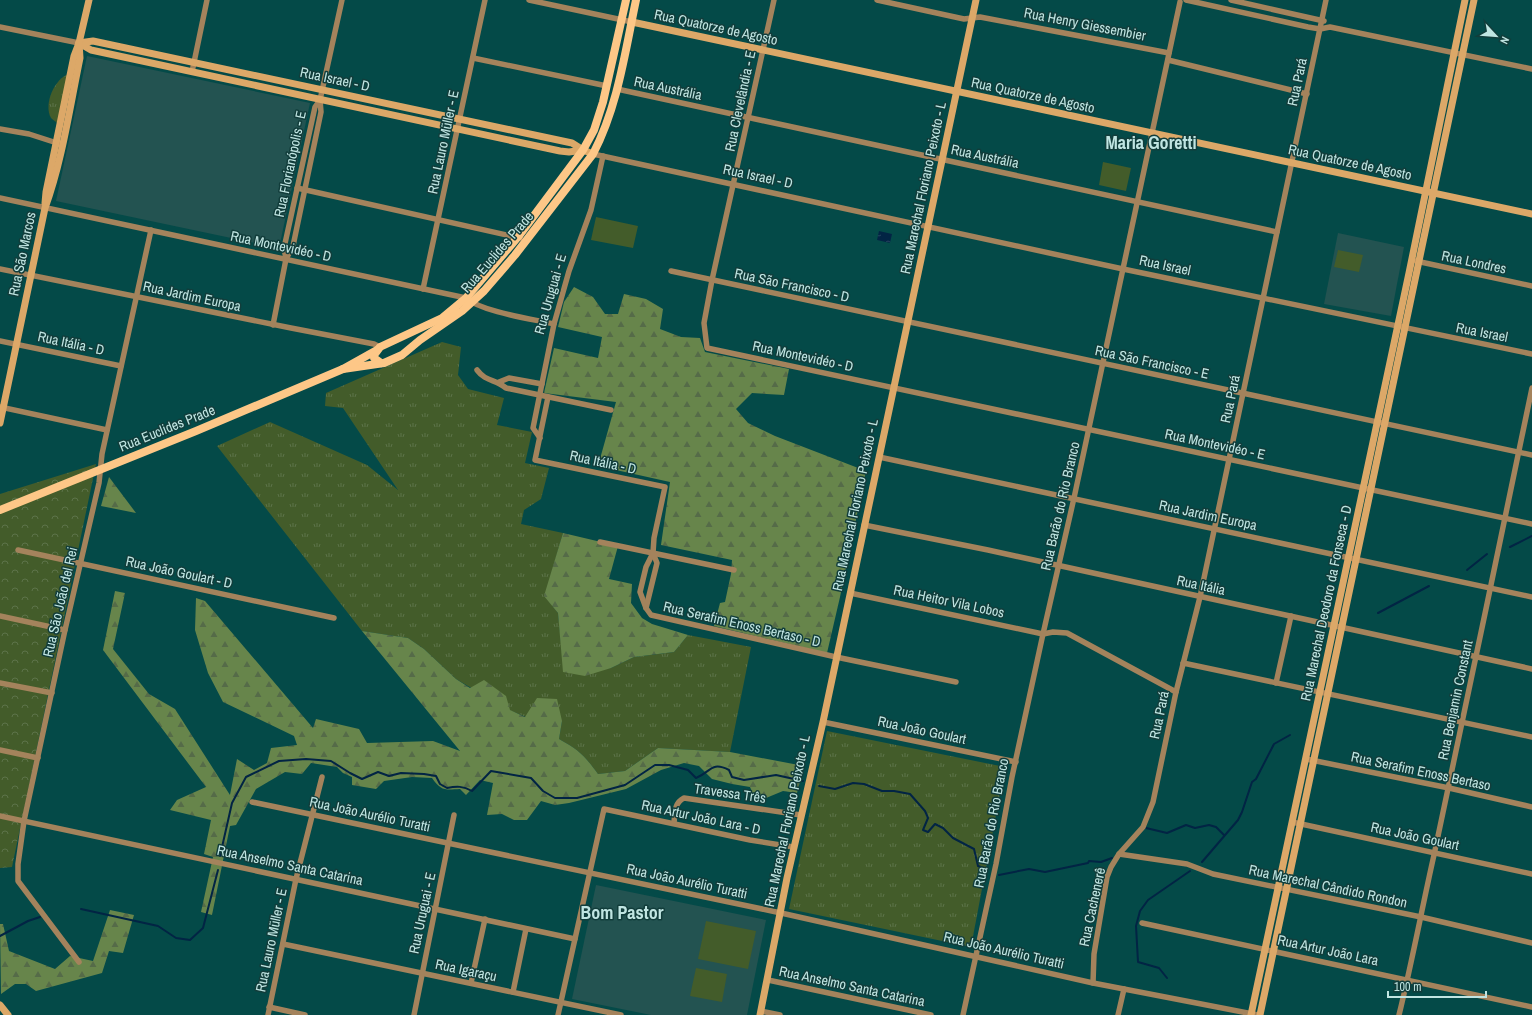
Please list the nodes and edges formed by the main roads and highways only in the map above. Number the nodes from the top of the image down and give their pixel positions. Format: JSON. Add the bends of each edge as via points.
{"nodes":[{"id":1,"x":626,"y":0,"type":"edge"},
{"id":2,"x":636,"y":0,"type":"edge"},
{"id":3,"x":522,"y":240,"type":"junction"},
{"id":4,"x":469,"y":300,"type":"junction"},
{"id":5,"x":400,"y":338,"type":"junction"},
{"id":6,"x":379,"y":348,"type":"junction"},
{"id":7,"x":405,"y":352,"type":"junction"},
{"id":8,"x":380,"y":363,"type":"junction"},
{"id":9,"x":343,"y":369,"type":"junction"},
{"id":10,"x":0,"y":510,"type":"edge"}],
"edges":[{"from":1,"to":3,"type":"main road","name":"Rua Euclides Prade","via":[[607,86],[594,130]]},
{"from":2,"to":3,"type":"main road","name":"Rua Euclides Prade","via":[[608,122],[593,154]]},
{"from":3,"to":4,"type":"main road","name":"Rua Euclides Prade"},
{"from":4,"to":5,"type":"main road","name":"Rua Euclides Prade","via":[[442,318]]},
{"from":4,"to":7,"type":"main road","name":"Rua Euclides Prade","via":[[462,311]]},
{"from":5,"to":6,"type":"main road","name":"Rua Euclides Prade"},
{"from":5,"to":7,"type":"main road","via":[[404,338],[408,343]]},
{"from":6,"to":8,"type":"main road","via":[[374,358]]},
{"from":6,"to":9,"type":"main road","name":"Rua Euclides Prade"},
{"from":7,"to":8,"type":"main road","name":"Rua Euclides Prade"},
{"from":8,"to":9,"type":"main road","name":"Rua Euclides Prade"},
{"from":9,"to":10,"type":"main road","name":"Rua Euclides Prade"}]}
